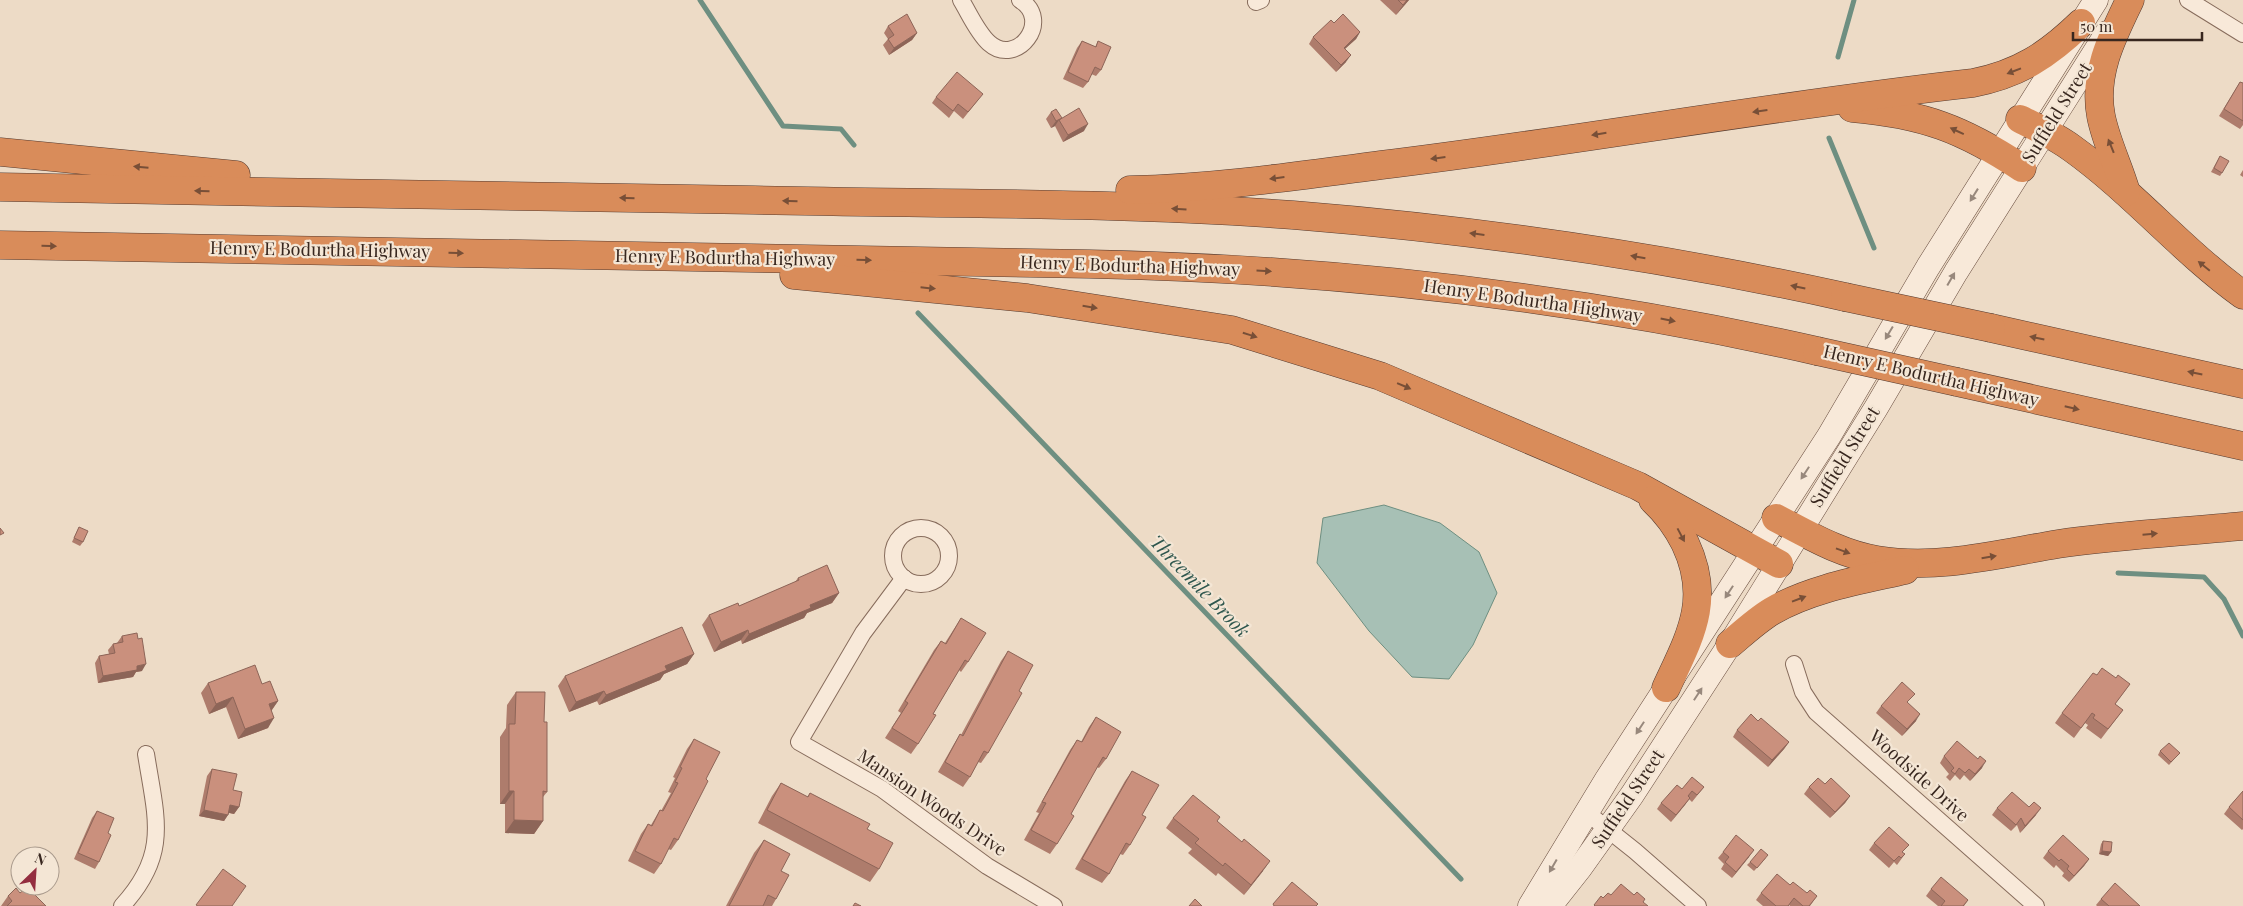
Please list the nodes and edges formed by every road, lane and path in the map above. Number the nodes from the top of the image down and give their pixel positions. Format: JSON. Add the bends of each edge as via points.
{"nodes":[{"id":1,"x":965,"y":0,"type":"edge"},
{"id":2,"x":1020,"y":0,"type":"edge"},
{"id":3,"x":2096,"y":0,"type":"edge"},
{"id":4,"x":2128,"y":0,"type":"edge"},
{"id":5,"x":2188,"y":0,"type":"edge"},
{"id":6,"x":2082,"y":23,"type":"junction"},
{"id":7,"x":2243,"y":34,"type":"edge"},
{"id":8,"x":1808,"y":105,"type":"junction"},
{"id":9,"x":2020,"y":119,"type":"junction"},
{"id":10,"x":2045,"y":133,"type":"junction"},
{"id":11,"x":0,"y":152,"type":"edge"},
{"id":12,"x":2000,"y":153,"type":"junction"},
{"id":13,"x":2022,"y":168,"type":"junction"},
{"id":14,"x":0,"y":188,"type":"edge"},
{"id":15,"x":2126,"y":192,"type":"junction"},
{"id":16,"x":469,"y":196,"type":"junction"},
{"id":17,"x":817,"y":202,"type":"junction"},
{"id":18,"x":0,"y":245,"type":"edge"},
{"id":19,"x":584,"y":255,"type":"junction"},
{"id":20,"x":2243,"y":295,"type":"edge"},
{"id":21,"x":2243,"y":384,"type":"edge"},
{"id":22,"x":2243,"y":446,"type":"edge"},
{"id":23,"x":1638,"y":486,"type":"junction"},
{"id":24,"x":1788,"y":524,"type":"junction"},
{"id":25,"x":2243,"y":526,"type":"edge"},
{"id":26,"x":1755,"y":551,"type":"junction"},
{"id":27,"x":1941,"y":562,"type":"junction"},
{"id":28,"x":1779,"y":564,"type":"junction"},
{"id":29,"x":904,"y":578,"type":"dead end"},
{"id":30,"x":1730,"y":644,"type":"junction"},
{"id":31,"x":1794,"y":664,"type":"dead end"},
{"id":32,"x":1666,"y":688,"type":"junction"},
{"id":33,"x":146,"y":754,"type":"dead end"},
{"id":34,"x":1586,"y":812,"type":"junction"},
{"id":35,"x":1607,"y":830,"type":"junction"},
{"id":36,"x":122,"y":906,"type":"edge"},
{"id":37,"x":1054,"y":906,"type":"edge"},
{"id":38,"x":1530,"y":906,"type":"edge"},
{"id":39,"x":1550,"y":906,"type":"edge"},
{"id":40,"x":1698,"y":906,"type":"edge"},
{"id":41,"x":2036,"y":906,"type":"edge"}],
"edges":[{"from":1,"to":2,"type":"street","via":[[987,41],[996,48],[1007,50],[1022,45],[1032,32],[1033,16]]},
{"from":3,"to":6,"type":"main road","name":"Suffield Street"},
{"from":4,"to":10,"type":"main road","name":"Suffield Street"},
{"from":15,"to":4,"type":"highway","one_way":true,"via":[[2104,129],[2099,89],[2110,39]]},
{"from":5,"to":7,"type":"street"},
{"from":6,"to":8,"type":"highway","one_way":true,"via":[[2050,52],[1994,78]]},
{"from":6,"to":9,"type":"main road","name":"Suffield Street"},
{"from":12,"to":8,"type":"highway","one_way":true,"via":[[1924,119],[1874,110]]},
{"from":8,"to":17,"type":"highway","one_way":true,"via":[[1488,152],[1193,189],[939,195]]},
{"from":9,"to":10,"type":"highway"},
{"from":9,"to":12,"type":"main road","name":"Suffield Street"},
{"from":10,"to":13,"type":"main road","name":"Suffield Street"},
{"from":10,"to":15,"type":"highway","via":[[2072,148]]},
{"from":16,"to":11,"type":"highway","one_way":true},
{"from":12,"to":13,"type":"highway"},
{"from":12,"to":24,"type":"main road","name":"Suffield Street","one_way":true,"via":[[1928,267],[1829,436]]},
{"from":24,"to":13,"type":"main road","name":"Suffield Street","one_way":true,"via":[[1876,408]]},
{"from":16,"to":14,"type":"highway","one_way":true},
{"from":20,"to":15,"type":"highway","one_way":true,"via":[[2186,250]]},
{"from":17,"to":16,"type":"highway","one_way":true},
{"from":21,"to":17,"type":"highway","one_way":true,"bridge":true,"via":[[1846,297],[1606,252],[1482,234],[1355,221],[1164,208]]},
{"from":18,"to":19,"type":"highway","name":"Henry E Bodurtha Highway","one_way":true},
{"from":19,"to":22,"type":"highway","name":"Henry E Bodurtha Highway","one_way":true,"bridge":true,"via":[[1152,265],[1342,276],[1468,290],[1592,307],[1719,330]]},
{"from":19,"to":23,"type":"highway","one_way":true,"via":[[1027,298],[1232,330],[1380,376]]},
{"from":23,"to":26,"type":"highway"},
{"from":23,"to":32,"type":"highway","one_way":true,"via":[[1675,526],[1688,551],[1698,585],[1692,627]]},
{"from":24,"to":26,"type":"main road","name":"Suffield Street"},
{"from":24,"to":27,"type":"highway","one_way":true,"via":[[1826,545],[1862,557],[1892,562]]},
{"from":24,"to":28,"type":"main road","name":"Suffield Street"},
{"from":27,"to":25,"type":"highway","one_way":true,"via":[[2103,539]]},
{"from":26,"to":28,"type":"highway"},
{"from":26,"to":32,"type":"main road","name":"Suffield Street","one_way":true},
{"from":30,"to":27,"type":"highway","one_way":true,"via":[[1764,616],[1792,602],[1841,585]]},
{"from":28,"to":30,"type":"main road","name":"Suffield Street"},
{"from":29,"to":37,"type":"street","name":"Mansion Woods Drive","via":[[863,633],[799,742],[882,789],[994,870]]},
{"from":35,"to":30,"type":"main road","name":"Suffield Street","one_way":true},
{"from":31,"to":41,"type":"street","name":"Woodside Drive","via":[[1803,692],[1816,712]]},
{"from":32,"to":34,"type":"main road","name":"Suffield Street","one_way":true},
{"from":33,"to":36,"type":"street","via":[[156,822],[156,845],[150,865]]},
{"from":34,"to":35,"type":"street"},
{"from":34,"to":38,"type":"main road","name":"Suffield Street","one_way":true},
{"from":35,"to":39,"type":"main road","name":"Suffield Street"},
{"from":35,"to":40,"type":"street"}]}
